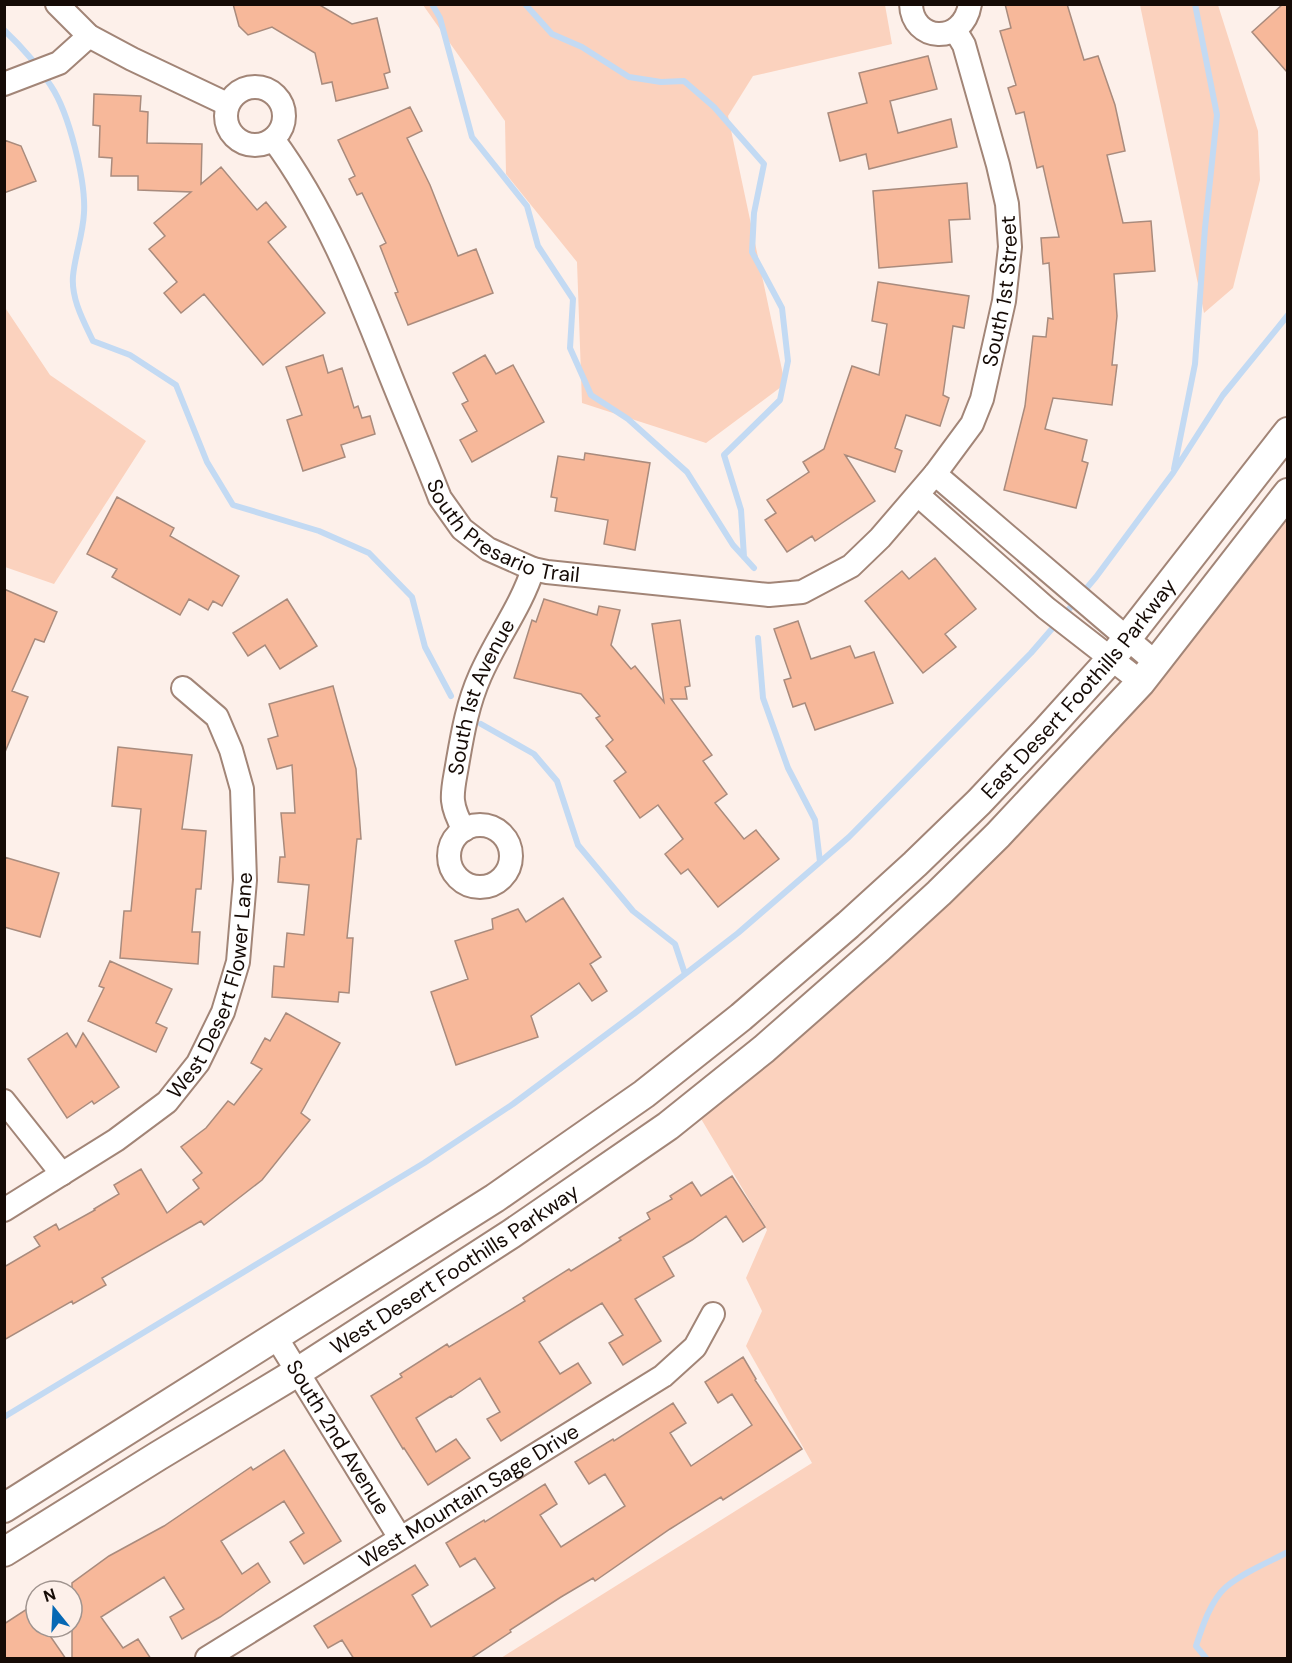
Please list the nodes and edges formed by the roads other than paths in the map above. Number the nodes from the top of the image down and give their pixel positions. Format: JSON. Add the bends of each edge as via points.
{"nodes":[{"id":1,"x":57,"y":4,"type":"edge"},
{"id":2,"x":911,"y":4,"type":"edge"},
{"id":3,"x":970,"y":4,"type":"edge"},
{"id":4,"x":955,"y":30,"type":"junction"},
{"id":5,"x":89,"y":36,"type":"junction"},
{"id":6,"x":10,"y":82,"type":"edge"},
{"id":7,"x":227,"y":104,"type":"junction"},
{"id":8,"x":273,"y":139,"type":"junction"},
{"id":9,"x":1287,"y":432,"type":"edge"},
{"id":10,"x":935,"y":474,"type":"junction"},
{"id":11,"x":1287,"y":493,"type":"edge"},
{"id":12,"x":918,"y":495,"type":"junction"},
{"id":13,"x":533,"y":569,"type":"junction"},
{"id":14,"x":1119,"y":649,"type":"junction"},
{"id":15,"x":1148,"y":672,"type":"junction"},
{"id":16,"x":183,"y":688,"type":"dead end"},
{"id":17,"x":464,"y":830,"type":"dead end"},
{"id":18,"x":848,"y":925,"type":"joint"},
{"id":19,"x":879,"y":948,"type":"joint"},
{"id":20,"x":4,"y":1101,"type":"edge"},
{"id":21,"x":62,"y":1174,"type":"junction"},
{"id":22,"x":4,"y":1210,"type":"edge"},
{"id":23,"x":713,"y":1314,"type":"dead end"},
{"id":24,"x":276,"y":1337,"type":"junction"},
{"id":25,"x":298,"y":1371,"type":"junction"},
{"id":26,"x":4,"y":1508,"type":"edge"},
{"id":27,"x":400,"y":1538,"type":"junction"},
{"id":28,"x":4,"y":1552,"type":"edge"},
{"id":29,"x":207,"y":1659,"type":"edge"}],
"edges":[{"from":1,"to":5,"type":"street"},
{"from":2,"to":4,"type":"street","via":[[914,20],[928,32]]},
{"from":3,"to":4,"type":"street","via":[[963,23]]},
{"from":4,"to":10,"type":"street","name":"South 1st Street","via":[[964,45],[998,165],[1007,204],[1010,247],[1004,301],[982,399],[972,424]]},
{"from":5,"to":6,"type":"street","via":[[59,63]]},
{"from":5,"to":7,"type":"street"},
{"from":7,"to":8,"type":"street","via":[[226,123],[236,139],[255,145]]},
{"from":7,"to":8,"type":"street","via":[[235,93],[247,87],[272,92],[279,98],[284,115]]},
{"from":8,"to":13,"type":"street","name":"South Presario Trail","via":[[333,239],[440,498],[462,529],[488,549]]},
{"from":9,"to":14,"type":"street","name":"East Desert Foothills Parkway"},
{"from":10,"to":12,"type":"street","name":"South 1st Street"},
{"from":10,"to":14,"type":"street","via":[[1100,614]]},
{"from":11,"to":15,"type":"street","name":"East Desert Foothills Parkway"},
{"from":12,"to":13,"type":"street","name":"South Presario Trail","via":[[851,567],[801,591],[769,595]]},
{"from":12,"to":14,"type":"street","via":[[1081,636]]},
{"from":13,"to":17,"type":"street","name":"South 1st Avenue","via":[[527,588],[481,673],[465,719],[452,802]]},
{"from":14,"to":15,"type":"street"},
{"from":14,"to":18,"type":"street","name":"East Desert Foothills Parkway","via":[[979,802]]},
{"from":15,"to":19,"type":"street","name":"East Desert Foothills Parkway","via":[[998,835]]},
{"from":16,"to":21,"type":"street","name":"West Desert Flower Lane","via":[[217,717],[242,789],[245,880],[238,962],[223,1012],[198,1063],[167,1102]]},
{"from":18,"to":24,"type":"street","name":"West Desert Foothills Parkway","via":[[644,1094],[495,1198]]},
{"from":19,"to":25,"type":"street","name":"West Desert Foothills Parkway","via":[[764,1049],[668,1126],[511,1234]]},
{"from":20,"to":21,"type":"street"},
{"from":21,"to":22,"type":"street","name":"West Desert Flower Lane"},
{"from":23,"to":27,"type":"street","name":"West Mountain Sage Drive","via":[[695,1347],[663,1376]]},
{"from":24,"to":25,"type":"street","name":"South 2nd Avenue"},
{"from":24,"to":26,"type":"street","name":"West Desert Foothills Parkway"},
{"from":25,"to":27,"type":"street","name":"South 2nd Avenue"},
{"from":25,"to":28,"type":"street","name":"West Desert Foothills Parkway"},
{"from":27,"to":29,"type":"street","name":"West Mountain Sage Drive"}]}
